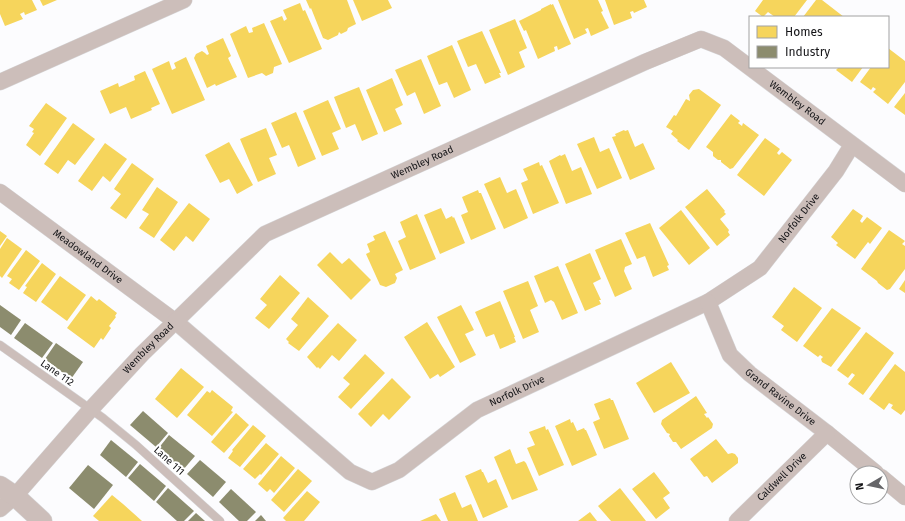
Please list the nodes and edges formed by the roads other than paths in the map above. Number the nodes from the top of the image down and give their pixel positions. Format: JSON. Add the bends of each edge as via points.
{"nodes":[{"id":1,"x":184,"y":0,"type":"edge"},
{"id":2,"x":749,"y":67,"type":"edge"},
{"id":3,"x":750,"y":68,"type":"edge"},
{"id":4,"x":0,"y":82,"type":"edge"},
{"id":5,"x":852,"y":145,"type":"junction"},
{"id":6,"x":905,"y":184,"type":"edge"},
{"id":7,"x":0,"y":192,"type":"edge"},
{"id":8,"x":708,"y":302,"type":"junction"},
{"id":9,"x":176,"y":322,"type":"junction"},
{"id":10,"x":0,"y":345,"type":"edge"},
{"id":11,"x":97,"y":413,"type":"junction"},
{"id":12,"x":827,"y":433,"type":"junction"},
{"id":13,"x":866,"y":465,"type":"edge"},
{"id":14,"x":889,"y":484,"type":"edge"},
{"id":15,"x":7,"y":491,"type":"edge"},
{"id":16,"x":905,"y":497,"type":"edge"},
{"id":17,"x":0,"y":509,"type":"edge"},
{"id":18,"x":42,"y":521,"type":"edge"},
{"id":19,"x":220,"y":521,"type":"edge"},
{"id":20,"x":737,"y":521,"type":"edge"}],
"edges":[{"from":1,"to":4,"type":"street"},
{"from":2,"to":9,"type":"street","name":"Wembley Road","via":[[724,48],[701,39],[645,62],[266,234]]},
{"from":3,"to":5,"type":"street","name":"Wembley Road"},
{"from":5,"to":6,"type":"street","name":"Wembley Road"},
{"from":5,"to":8,"type":"street","name":"Norfolk Drive","via":[[836,171],[760,268]]},
{"from":7,"to":9,"type":"street","name":"Meadowland Drive"},
{"from":8,"to":9,"type":"street","name":"Norfolk Drive","via":[[477,410],[399,470],[372,482],[350,472]]},
{"from":8,"to":12,"type":"street","name":"Grand Ravine Drive","via":[[730,355],[750,374]]},
{"from":9,"to":11,"type":"street","name":"Wembley Road","via":[[142,354]]},
{"from":10,"to":11,"type":"lane","name":"Lane 112"},
{"from":11,"to":15,"type":"street","name":"Wembley Road"},
{"from":11,"to":19,"type":"lane","name":"Lane 111"},
{"from":12,"to":13,"type":"street","name":"Grand Ravine Drive"},
{"from":12,"to":20,"type":"street","name":"Caldwell Drive"},
{"from":14,"to":16,"type":"street"},
{"from":15,"to":17,"type":"street","name":"Wembley Road"},
{"from":15,"to":18,"type":"street"}]}
